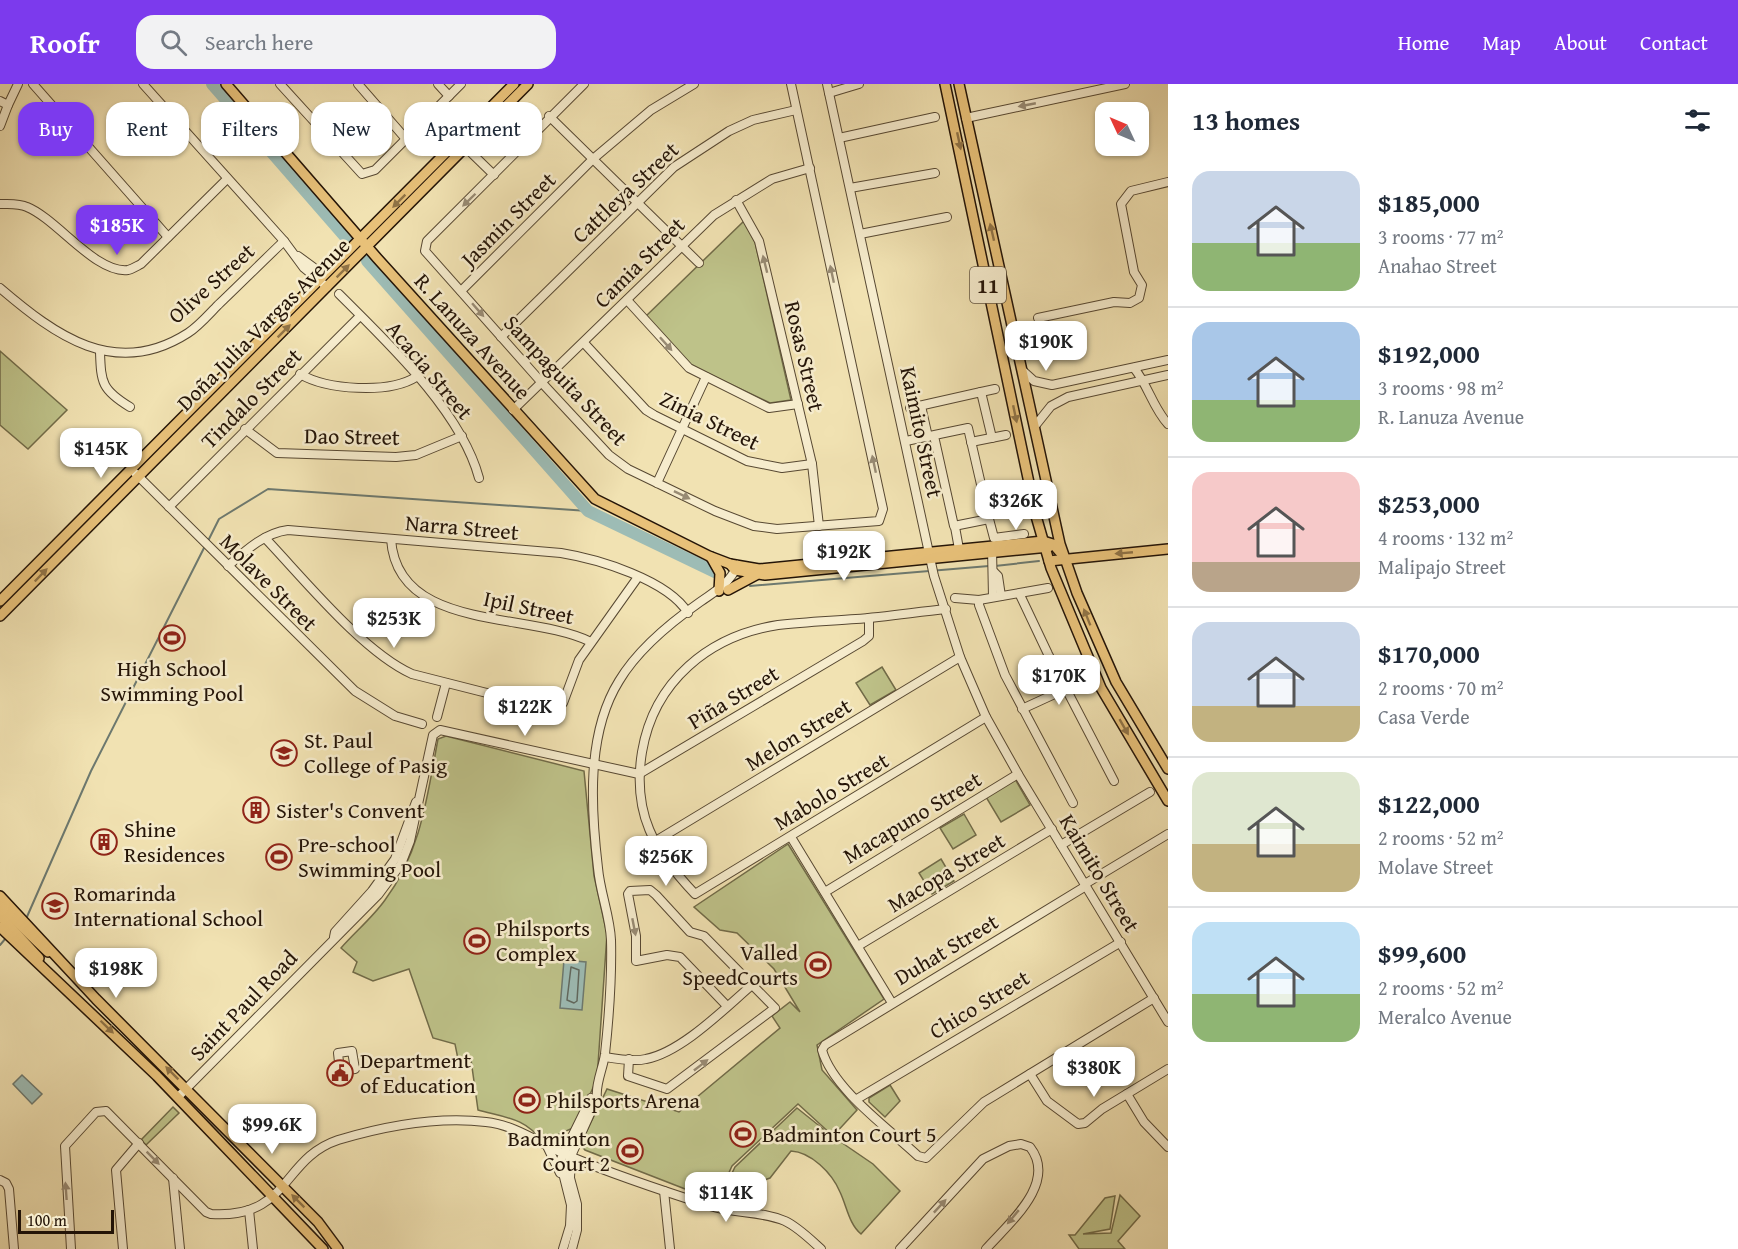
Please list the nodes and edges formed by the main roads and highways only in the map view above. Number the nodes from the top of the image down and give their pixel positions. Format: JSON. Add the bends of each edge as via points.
{"nodes":[{"id":1,"x":226,"y":84,"type":"edge"},
{"id":2,"x":514,"y":84,"type":"edge"},
{"id":3,"x":528,"y":84,"type":"edge"},
{"id":4,"x":945,"y":84,"type":"edge"},
{"id":5,"x":959,"y":84,"type":"edge"},
{"id":6,"x":498,"y":102,"type":"edge"},
{"id":7,"x":508,"y":102,"type":"edge"},
{"id":8,"x":953,"y":114,"type":"junction"},
{"id":9,"x":965,"y":115,"type":"junction"},
{"id":10,"x":450,"y":156,"type":"edge"},
{"id":11,"x":364,"y":243,"type":"junction"},
{"id":12,"x":1019,"y":353,"type":"junction"},
{"id":13,"x":1003,"y":356,"type":"junction"},
{"id":14,"x":1058,"y":533,"type":"junction"},
{"id":15,"x":1047,"y":545,"type":"junction"},
{"id":16,"x":1168,"y":549,"type":"edge"},
{"id":17,"x":992,"y":554,"type":"junction"},
{"id":18,"x":709,"y":555,"type":"junction"},
{"id":19,"x":1065,"y":558,"type":"junction"},
{"id":20,"x":1049,"y":561,"type":"junction"},
{"id":21,"x":932,"y":564,"type":"junction"},
{"id":22,"x":738,"y":567,"type":"junction"},
{"id":23,"x":756,"y":575,"type":"junction"},
{"id":24,"x":0,"y":601,"type":"edge"},
{"id":25,"x":0,"y":616,"type":"edge"},
{"id":26,"x":1168,"y":770,"type":"edge"},
{"id":27,"x":1168,"y":801,"type":"edge"},
{"id":28,"x":0,"y":896,"type":"edge"},
{"id":29,"x":0,"y":906,"type":"edge"},
{"id":30,"x":0,"y":916,"type":"edge"},
{"id":31,"x":0,"y":927,"type":"edge"},
{"id":32,"x":32,"y":944,"type":"junction"},
{"id":33,"x":63,"y":965,"type":"junction"},
{"id":34,"x":52,"y":974,"type":"junction"},
{"id":35,"x":241,"y":1143,"type":"junction"},
{"id":36,"x":231,"y":1153,"type":"junction"},
{"id":37,"x":320,"y":1224,"type":"junction"},
{"id":38,"x":310,"y":1233,"type":"junction"},
{"id":39,"x":323,"y":1249,"type":"edge"},
{"id":40,"x":338,"y":1249,"type":"edge"}],
"edges":[{"from":1,"to":11,"type":"main road","name":"R. Lanuza Avenue"},
{"from":2,"to":6,"type":"main road","name":"Doña Julia Vargas Avenue"},
{"from":3,"to":7,"type":"main road","name":"Doña Julia Vargas Avenue"},
{"from":4,"to":8,"type":"main road","number":"11"},
{"from":5,"to":9,"type":"main road","number":"11"},
{"from":8,"to":9,"type":"main road"},
{"from":8,"to":13,"type":"main road","number":"11","one_way":true},
{"from":12,"to":9,"type":"main road","number":"11","one_way":true},
{"from":10,"to":11,"type":"main road","name":"Doña Julia Vargas Avenue"},
{"from":11,"to":18,"type":"main road","name":"R. Lanuza Avenue","via":[[595,499]]},
{"from":11,"to":24,"type":"main road","name":"Doña Julia Vargas Avenue","via":[[318,277]]},
{"from":25,"to":11,"type":"main road","name":"Doña Julia Vargas Avenue","one_way":true,"via":[[327,287]]},
{"from":12,"to":13,"type":"main road"},
{"from":12,"to":14,"type":"main road","number":"11"},
{"from":13,"to":15,"type":"main road","number":"11","one_way":true},
{"from":14,"to":15,"type":"main road"},
{"from":14,"to":19,"type":"main road","number":"11"},
{"from":15,"to":17,"type":"main road","name":"R. Lanuza Avenue"},
{"from":15,"to":19,"type":"main road"},
{"from":15,"to":20,"type":"main road","number":"11"},
{"from":16,"to":19,"type":"main road","one_way":true},
{"from":17,"to":21,"type":"main road","name":"R. Lanuza Avenue"},
{"from":17,"to":21,"type":"main road","name":"R. Lanuza Avenue","via":[[959,549]]},
{"from":18,"to":22,"type":"main road","name":"R. Lanuza Avenue"},
{"from":18,"to":23,"type":"main road","via":[[720,573],[723,591]]},
{"from":19,"to":20,"type":"main road"},
{"from":26,"to":19,"type":"main road","number":"11","one_way":true,"via":[[1116,682]]},
{"from":20,"to":27,"type":"main road","number":"11","one_way":true,"via":[[1101,688]]},
{"from":21,"to":22,"type":"main road","name":"R. Lanuza Avenue"},
{"from":21,"to":23,"type":"main road","name":"R. Lanuza Avenue"},
{"from":22,"to":23,"type":"main road","name":"R. Lanuza Avenue"},
{"from":28,"to":33,"type":"main road"},
{"from":29,"to":32,"type":"main road"},
{"from":30,"to":32,"type":"main road"},
{"from":31,"to":34,"type":"main road"},
{"from":32,"to":33,"type":"main road"},
{"from":32,"to":34,"type":"main road"},
{"from":35,"to":33,"type":"main road","one_way":true},
{"from":34,"to":36,"type":"main road","one_way":true},
{"from":35,"to":36,"type":"main road"},
{"from":37,"to":35,"type":"main road","one_way":true},
{"from":36,"to":38,"type":"main road"},
{"from":37,"to":38,"type":"main road"},
{"from":37,"to":40,"type":"main road"},
{"from":38,"to":39,"type":"main road"}]}
